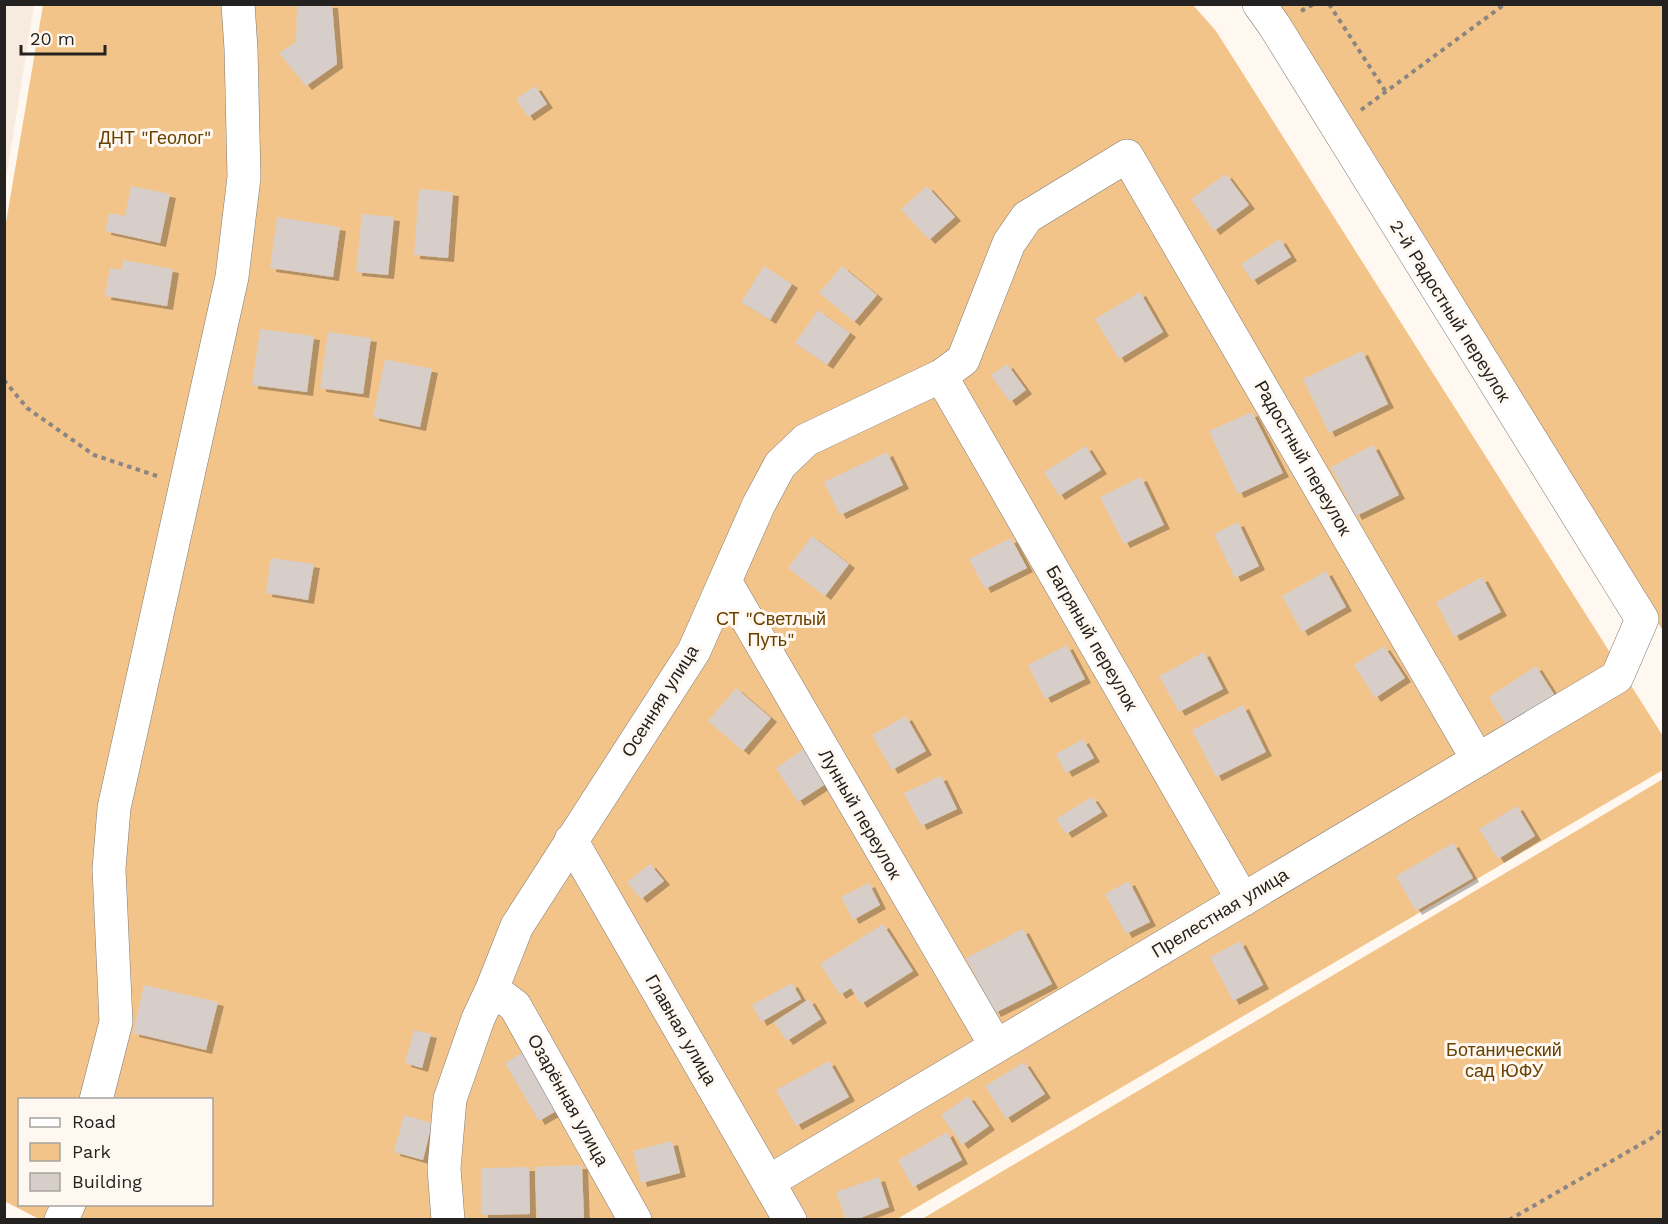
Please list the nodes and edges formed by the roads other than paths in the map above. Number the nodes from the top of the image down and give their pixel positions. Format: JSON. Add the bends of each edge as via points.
{"nodes":[{"id":1,"x":238,"y":4,"type":"edge"},
{"id":2,"x":1258,"y":4,"type":"edge"},
{"id":3,"x":1127,"y":156,"type":"joint"},
{"id":4,"x":941,"y":376,"type":"junction"},
{"id":5,"x":725,"y":581,"type":"junction"},
{"id":6,"x":1642,"y":618,"type":"joint"},
{"id":7,"x":1478,"y":760,"type":"junction"},
{"id":8,"x":571,"y":840,"type":"junction"},
{"id":9,"x":1243,"y":900,"type":"junction"},
{"id":10,"x":492,"y":989,"type":"junction"},
{"id":11,"x":996,"y":1047,"type":"junction"},
{"id":12,"x":97,"y":1098,"type":"edge"},
{"id":13,"x":768,"y":1182,"type":"junction"},
{"id":14,"x":68,"y":1206,"type":"edge"},
{"id":15,"x":61,"y":1220,"type":"edge"},
{"id":16,"x":448,"y":1220,"type":"edge"},
{"id":17,"x":635,"y":1220,"type":"edge"},
{"id":18,"x":790,"y":1220,"type":"edge"}],
"edges":[{"from":1,"to":12,"type":"street","via":[[244,177],[232,277],[114,808],[109,869],[116,1022]]},
{"from":2,"to":6,"type":"street","name":"2-й Радостный переулок"},
{"from":3,"to":4,"type":"street","name":"Осенняя улица","via":[[1027,217],[1009,243],[963,360]]},
{"from":3,"to":7,"type":"street","name":"Радостный переулок"},
{"from":4,"to":5,"type":"street","name":"Осенняя улица","via":[[806,440],[780,465]]},
{"from":4,"to":9,"type":"street","name":"Багряный переулок"},
{"from":5,"to":8,"type":"street","name":"Осенняя улица","via":[[694,651]]},
{"from":5,"to":11,"type":"street","name":"Лунный переулок"},
{"from":6,"to":7,"type":"street","name":"Прелестная улица","via":[[1617,677]]},
{"from":7,"to":9,"type":"street","name":"Прелестная улица"},
{"from":8,"to":10,"type":"street","name":"Осенняя улица","via":[[517,926]]},
{"from":8,"to":13,"type":"street","name":"Главная улица"},
{"from":9,"to":11,"type":"street","name":"Прелестная улица"},
{"from":10,"to":16,"type":"street","name":"Осенняя улица","via":[[450,1099],[444,1168]]},
{"from":10,"to":17,"type":"street","name":"Озарённая улица","via":[[515,1006]]},
{"from":11,"to":13,"type":"street","name":"Прелестная улица"},
{"from":13,"to":18,"type":"street","name":"Главная улица"},
{"from":14,"to":15,"type":"street"}]}
